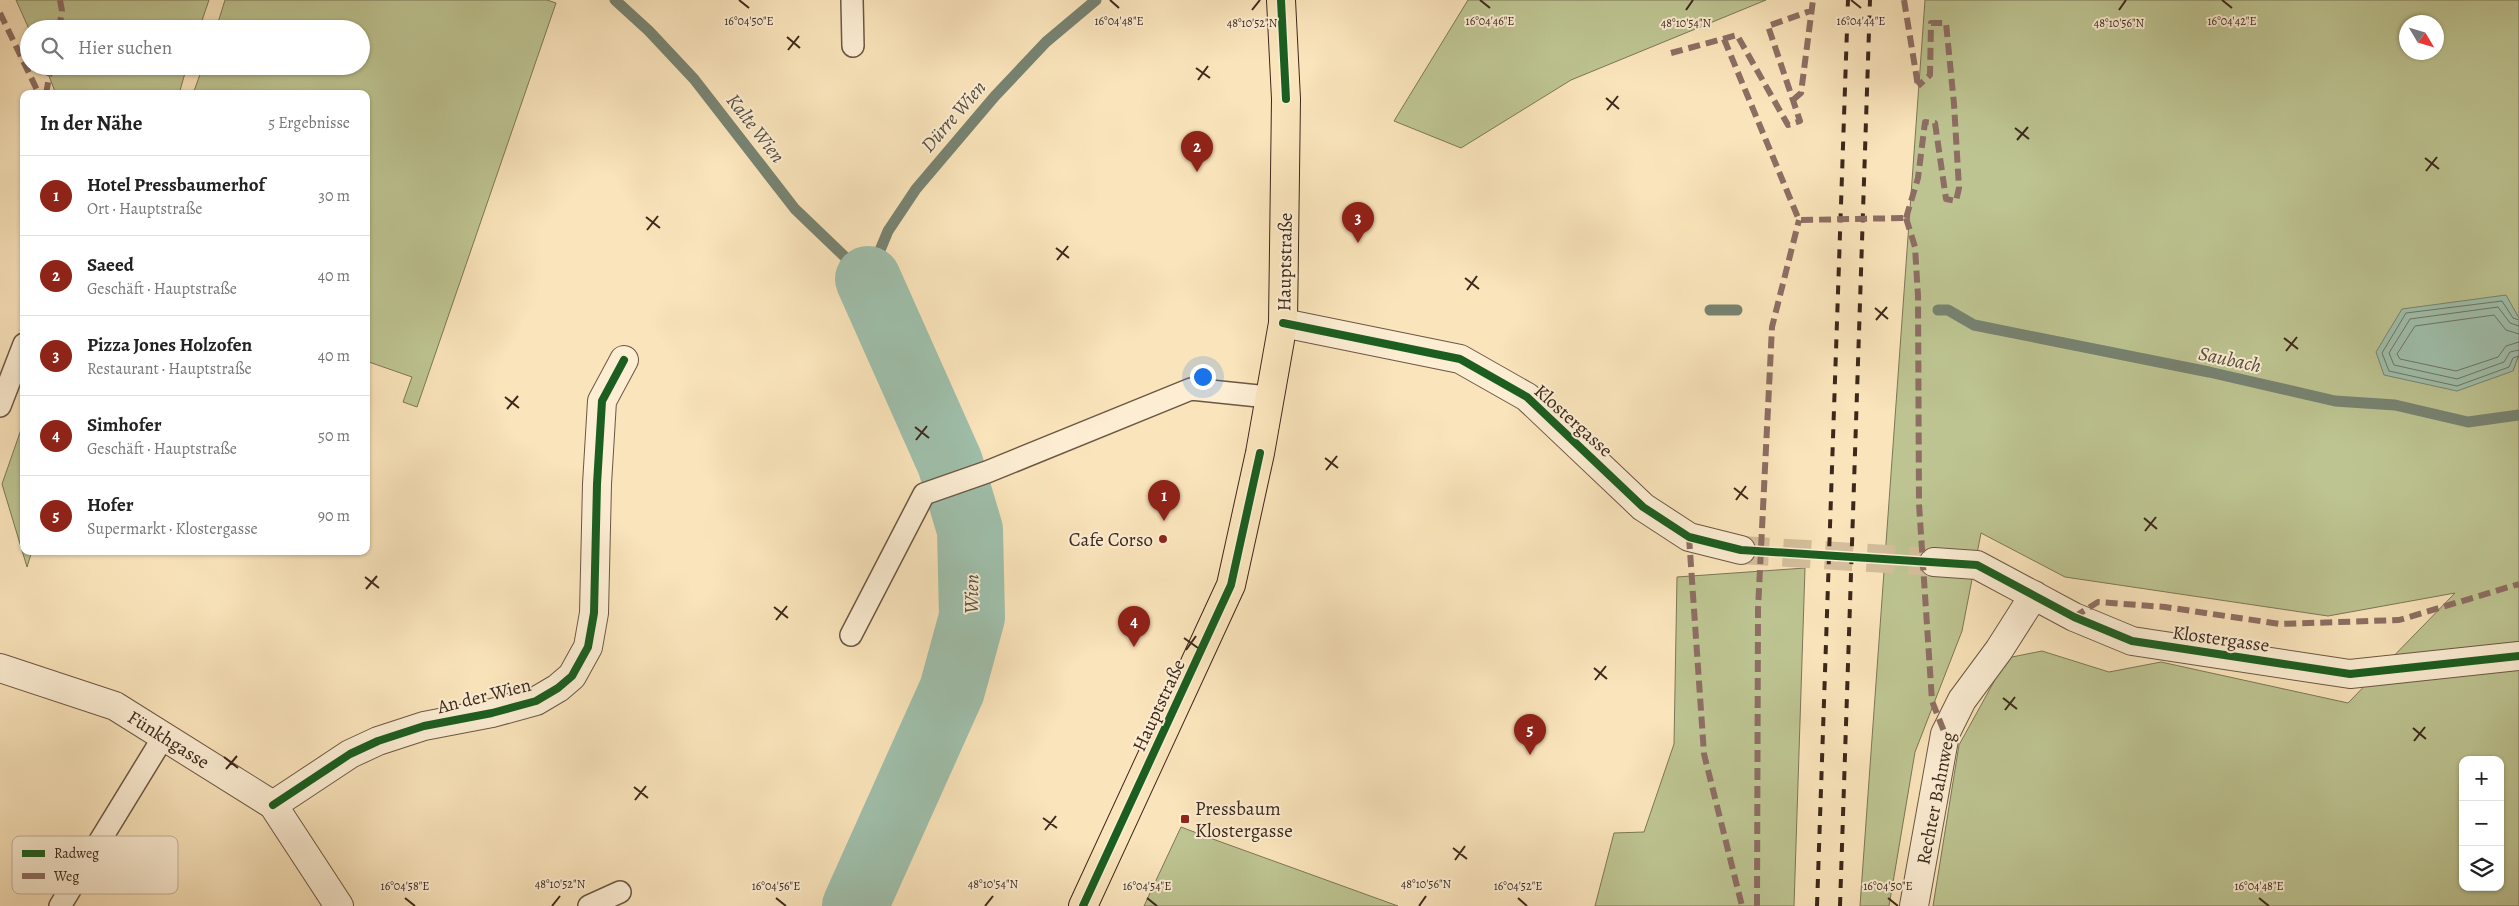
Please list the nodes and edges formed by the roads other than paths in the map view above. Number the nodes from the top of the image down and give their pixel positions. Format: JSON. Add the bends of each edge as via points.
{"nodes":[{"id":1,"x":852,"y":0,"type":"edge"},
{"id":2,"x":1281,"y":0,"type":"edge"},
{"id":3,"x":853,"y":46,"type":"dead end"},
{"id":4,"x":1283,"y":323,"type":"junction"},
{"id":5,"x":20,"y":354,"type":"edge"},
{"id":6,"x":624,"y":360,"type":"dead end"},
{"id":7,"x":1268,"y":397,"type":"junction"},
{"id":8,"x":0,"y":406,"type":"edge"},
{"id":9,"x":1741,"y":550,"type":"tunnel mouth"},
{"id":10,"x":1934,"y":562,"type":"tunnel mouth"},
{"id":11,"x":2034,"y":596,"type":"junction"},
{"id":12,"x":851,"y":635,"type":"dead end"},
{"id":13,"x":2519,"y":656,"type":"edge"},
{"id":14,"x":0,"y":664,"type":"edge"},
{"id":15,"x":164,"y":736,"type":"junction"},
{"id":16,"x":272,"y":805,"type":"junction"},
{"id":17,"x":103,"y":836,"type":"edge"},
{"id":18,"x":620,"y":892,"type":"dead end"},
{"id":19,"x":67,"y":894,"type":"edge"},
{"id":20,"x":60,"y":906,"type":"edge"},
{"id":21,"x":339,"y":906,"type":"edge"},
{"id":22,"x":589,"y":906,"type":"edge"},
{"id":23,"x":1083,"y":906,"type":"edge"},
{"id":24,"x":1914,"y":906,"type":"edge"}],
"edges":[{"from":1,"to":3,"type":"lane"},
{"from":2,"to":4,"type":"main road","name":"Hauptstraße","via":[[1286,99]]},
{"from":4,"to":7,"type":"main road","name":"Hauptstraße"},
{"from":4,"to":9,"type":"street","name":"Klostergasse","via":[[1460,359],[1527,397],[1643,507],[1688,537]]},
{"from":5,"to":8,"type":"lane"},
{"from":6,"to":16,"type":"street","name":"An der Wien","via":[[602,400],[594,613],[588,647],[572,676],[536,701],[424,726],[378,741],[350,754]]},
{"from":7,"to":12,"type":"lane","via":[[1191,389],[987,472],[924,494]]},
{"from":7,"to":23,"type":"main road","name":"Hauptstraße","via":[[1260,453],[1231,585]]},
{"from":10,"to":11,"type":"street","name":"Klostergasse","via":[[1977,565]]},
{"from":11,"to":13,"type":"street","name":"Klostergasse","via":[[2132,641],[2350,674]]},
{"from":11,"to":24,"type":"street","name":"Rechter Bahnweg","via":[[2000,650],[1962,700],[1944,734]]},
{"from":14,"to":15,"type":"street","name":"Fünkhgasse","via":[[115,706]]},
{"from":15,"to":16,"type":"street","name":"Fünkhgasse"},
{"from":15,"to":17,"type":"lane"},
{"from":16,"to":21,"type":"street","name":"Fünkhgasse"},
{"from":18,"to":22,"type":"lane"},
{"from":19,"to":20,"type":"lane"}]}
